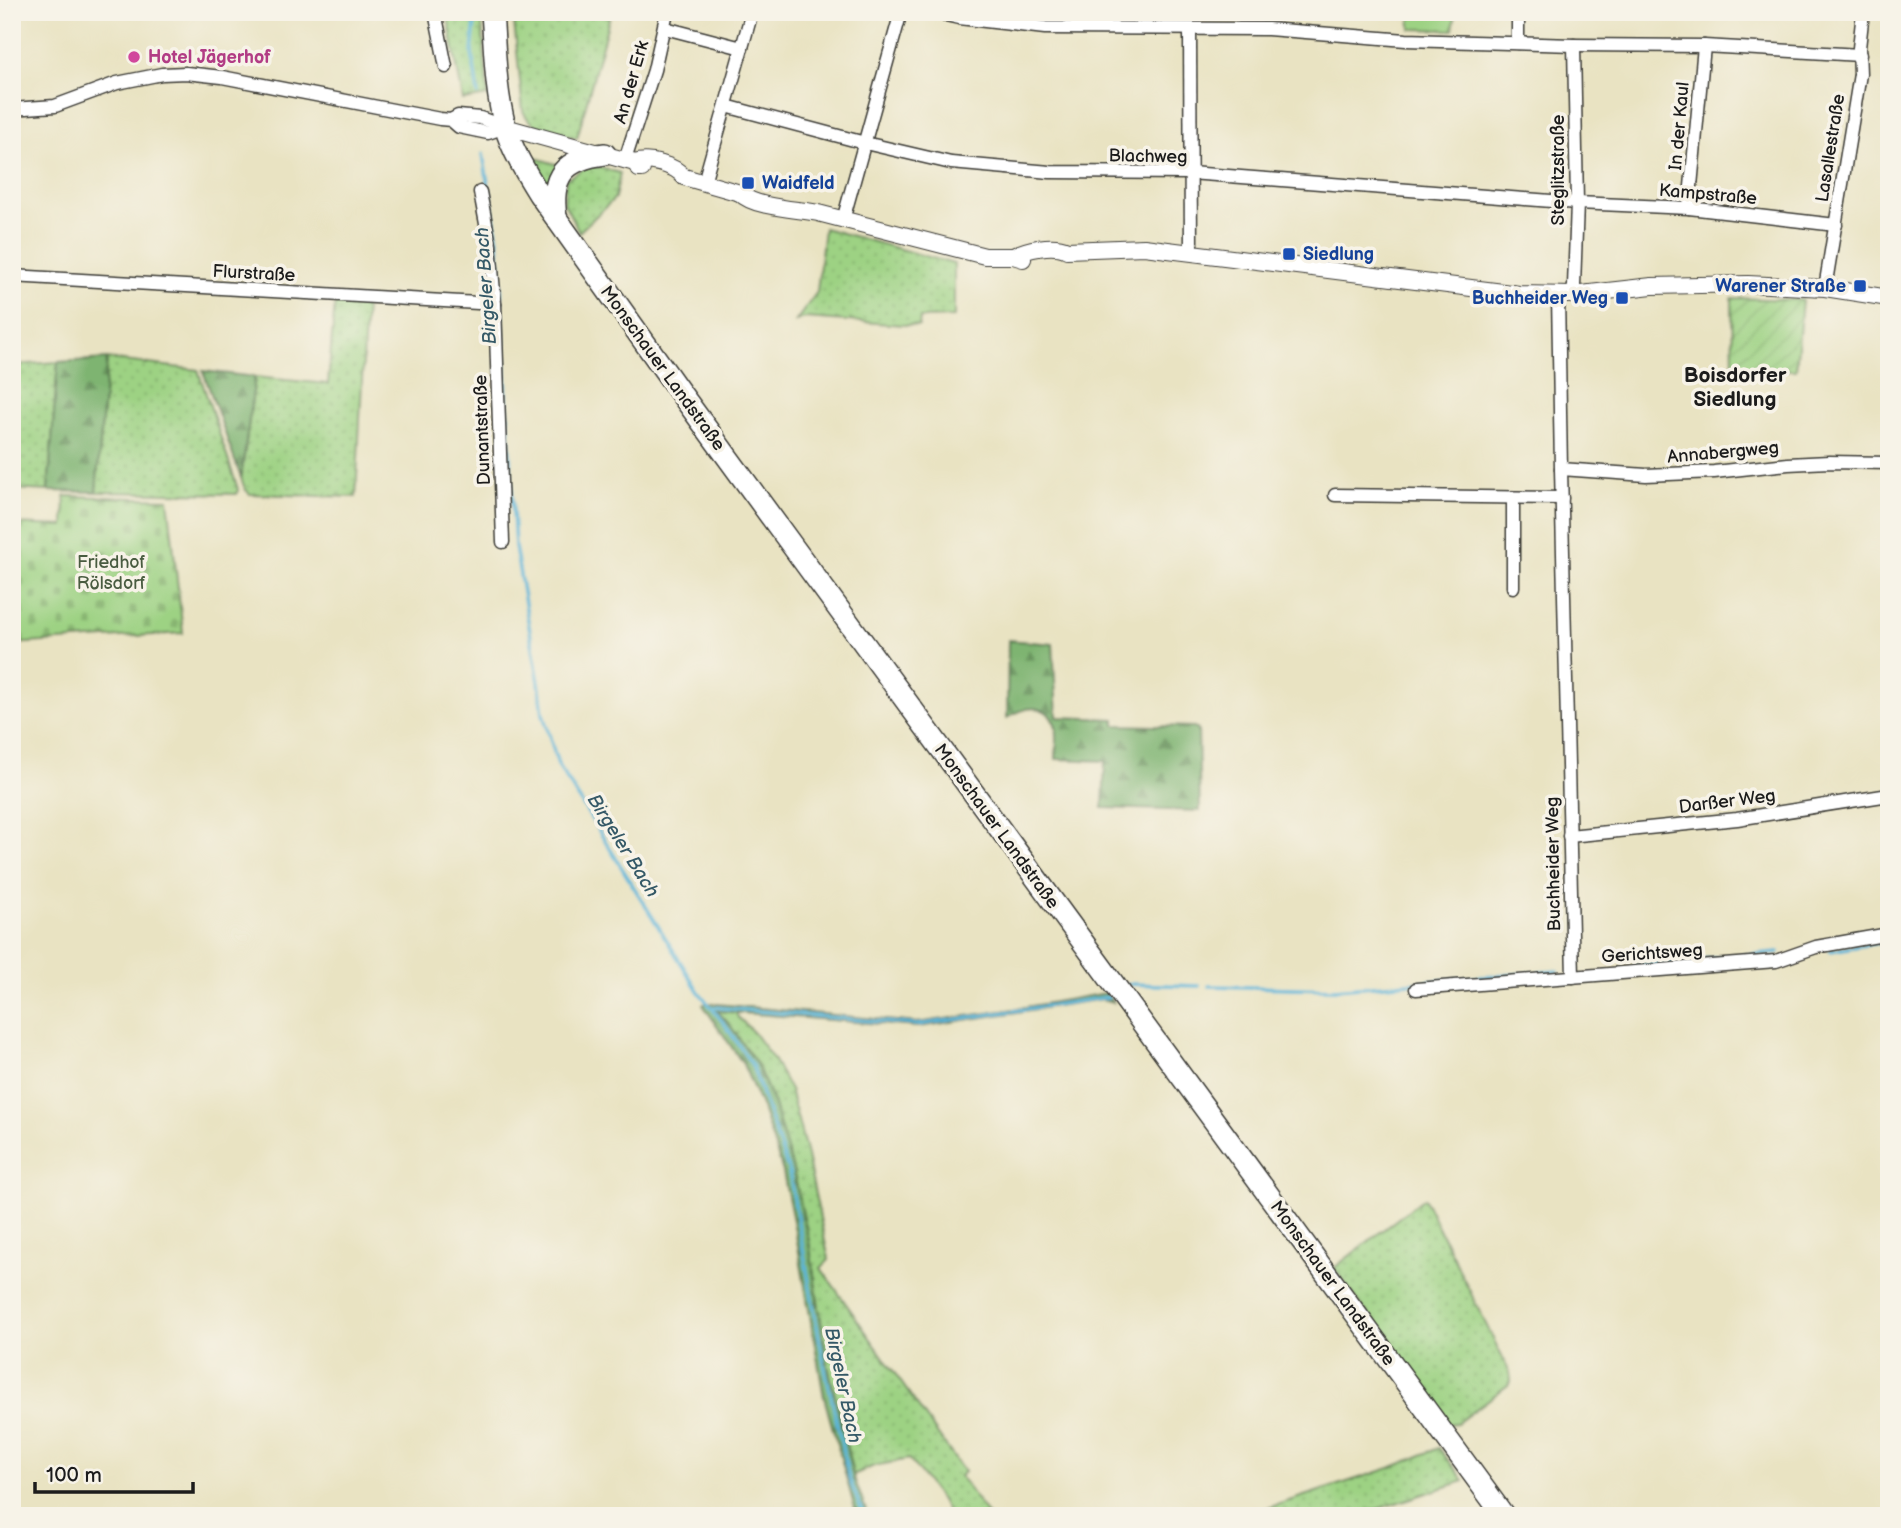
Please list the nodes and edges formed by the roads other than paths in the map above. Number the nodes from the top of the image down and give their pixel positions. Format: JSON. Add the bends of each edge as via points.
{"nodes":[{"id":1,"x":435,"y":12,"type":"edge"},
{"id":2,"x":492,"y":12,"type":"edge"},
{"id":3,"x":667,"y":12,"type":"edge"},
{"id":4,"x":752,"y":12,"type":"edge"},
{"id":5,"x":901,"y":12,"type":"edge"},
{"id":6,"x":932,"y":12,"type":"edge"},
{"id":7,"x":1518,"y":12,"type":"edge"},
{"id":8,"x":1863,"y":12,"type":"edge"},
{"id":9,"x":665,"y":28,"type":"junction"},
{"id":10,"x":1189,"y":30,"type":"junction"},
{"id":11,"x":1518,"y":43,"type":"junction"},
{"id":12,"x":1574,"y":45,"type":"junction"},
{"id":13,"x":1703,"y":46,"type":"junction"},
{"id":14,"x":742,"y":48,"type":"junction"},
{"id":15,"x":1860,"y":55,"type":"junction"},
{"id":16,"x":446,"y":67,"type":"dead end"},
{"id":17,"x":726,"y":106,"type":"junction"},
{"id":18,"x":12,"y":109,"type":"edge"},
{"id":19,"x":505,"y":127,"type":"junction"},
{"id":20,"x":865,"y":143,"type":"junction"},
{"id":21,"x":622,"y":159,"type":"junction"},
{"id":22,"x":1190,"y":173,"type":"junction"},
{"id":23,"x":704,"y":183,"type":"junction"},
{"id":24,"x":480,"y":192,"type":"dead end"},
{"id":25,"x":1577,"y":203,"type":"junction"},
{"id":26,"x":1689,"y":208,"type":"junction"},
{"id":27,"x":556,"y":217,"type":"junction"},
{"id":28,"x":843,"y":220,"type":"junction"},
{"id":29,"x":1836,"y":225,"type":"junction"},
{"id":30,"x":1191,"y":252,"type":"junction"},
{"id":31,"x":12,"y":276,"type":"edge"},
{"id":32,"x":1825,"y":288,"type":"junction"},
{"id":33,"x":1565,"y":295,"type":"junction"},
{"id":34,"x":1889,"y":298,"type":"edge"},
{"id":35,"x":495,"y":304,"type":"junction"},
{"id":36,"x":1889,"y":463,"type":"edge"},
{"id":37,"x":1560,"y":469,"type":"junction"},
{"id":38,"x":1335,"y":495,"type":"dead end"},
{"id":39,"x":1513,"y":498,"type":"junction"},
{"id":40,"x":1562,"y":498,"type":"junction"},
{"id":41,"x":503,"y":542,"type":"dead end"},
{"id":42,"x":1513,"y":587,"type":"dead end"},
{"id":43,"x":1889,"y":794,"type":"edge"},
{"id":44,"x":1569,"y":836,"type":"junction"},
{"id":45,"x":1889,"y":934,"type":"edge"},
{"id":46,"x":1573,"y":977,"type":"junction"},
{"id":47,"x":1416,"y":989,"type":"dead end"},
{"id":48,"x":1504,"y":1516,"type":"edge"}],
"edges":[{"from":1,"to":16,"type":"street"},
{"from":2,"to":19,"type":"main road","name":"Monschauer Landstraße"},
{"from":3,"to":9,"type":"street","name":"An der Erk"},
{"from":4,"to":14,"type":"street"},
{"from":5,"to":20,"type":"street"},
{"from":6,"to":10,"type":"street","via":[[1045,28]]},
{"from":7,"to":11,"type":"street"},
{"from":8,"to":15,"type":"street","name":"Lasallestraße"},
{"from":9,"to":14,"type":"street"},
{"from":9,"to":21,"type":"street","name":"An der Erk"},
{"from":10,"to":11,"type":"street","via":[[1268,29]]},
{"from":10,"to":22,"type":"street"},
{"from":11,"to":12,"type":"street"},
{"from":12,"to":13,"type":"street"},
{"from":12,"to":25,"type":"street","name":"Steglitzstraße"},
{"from":13,"to":15,"type":"street"},
{"from":13,"to":26,"type":"street","name":"In der Kaul"},
{"from":14,"to":17,"type":"street"},
{"from":15,"to":29,"type":"street","name":"Lasallestraße"},
{"from":17,"to":20,"type":"street","name":"Blachweg"},
{"from":17,"to":23,"type":"street"},
{"from":18,"to":19,"type":"street","via":[[55,106],[117,83],[186,73],[451,120],[459,127],[488,133]]},
{"from":19,"to":21,"type":"street"},
{"from":19,"to":27,"type":"main road","name":"Monschauer Landstraße","via":[[522,166]]},
{"from":20,"to":22,"type":"street","name":"Blachweg","via":[[951,163],[1050,172]]},
{"from":20,"to":28,"type":"street"},
{"from":21,"to":23,"type":"street","via":[[639,169]]},
{"from":21,"to":27,"type":"main road","via":[[579,159],[562,173],[555,190]]},
{"from":22,"to":25,"type":"street","name":"Blachweg"},
{"from":22,"to":30,"type":"street"},
{"from":23,"to":28,"type":"street","via":[[767,204]]},
{"from":24,"to":35,"type":"street","name":"Dunantstraße"},
{"from":25,"to":26,"type":"street","name":"Kampstraße"},
{"from":25,"to":33,"type":"street","name":"Steglitzstraße","via":[[1574,286]]},
{"from":26,"to":29,"type":"street","name":"Kampstraße"},
{"from":27,"to":48,"type":"main road","name":"Monschauer Landstraße"},
{"from":28,"to":30,"type":"street","via":[[985,256],[1059,247]]},
{"from":29,"to":32,"type":"street","name":"Lasallestraße"},
{"from":30,"to":33,"type":"street","via":[[1518,294]]},
{"from":31,"to":35,"type":"street","name":"Flurstraße"},
{"from":32,"to":33,"type":"street","via":[[1704,284]]},
{"from":32,"to":34,"type":"street"},
{"from":33,"to":37,"type":"street","name":"Buchheider Weg"},
{"from":35,"to":41,"type":"street","name":"Dunantstraße"},
{"from":36,"to":37,"type":"street","name":"Annabergweg","via":[[1788,464],[1646,475]]},
{"from":37,"to":40,"type":"street","name":"Buchheider Weg"},
{"from":38,"to":39,"type":"street"},
{"from":39,"to":40,"type":"street"},
{"from":39,"to":42,"type":"street"},
{"from":40,"to":44,"type":"street","name":"Buchheider Weg"},
{"from":43,"to":44,"type":"street","name":"Darßer Weg","via":[[1737,819]]},
{"from":44,"to":46,"type":"street","name":"Buchheider Weg"},
{"from":45,"to":46,"type":"street","name":"Gerichtsweg","via":[[1816,947],[1776,961]]},
{"from":46,"to":47,"type":"street","name":"Gerichtsweg"}]}
